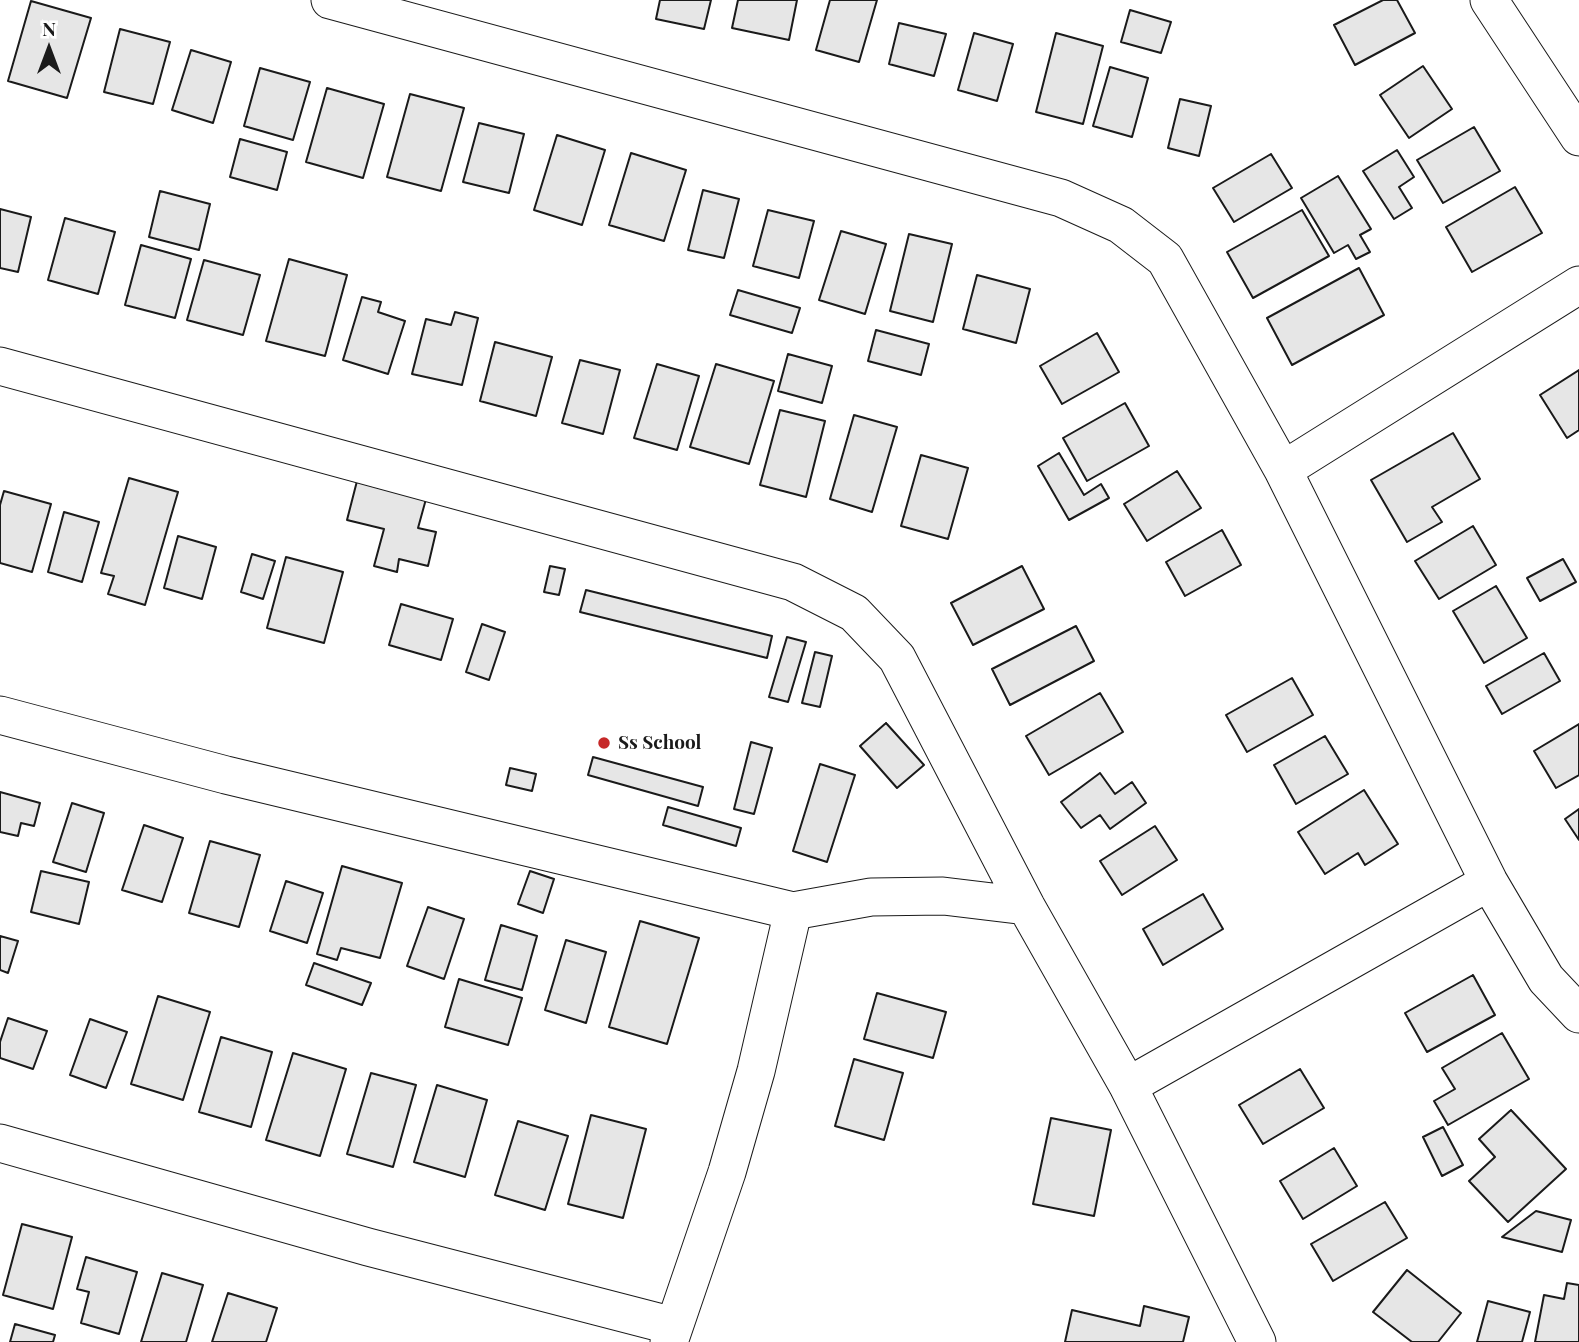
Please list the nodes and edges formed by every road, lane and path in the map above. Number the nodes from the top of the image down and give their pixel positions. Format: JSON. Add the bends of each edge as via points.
{"nodes":[{"id":1,"x":330,"y":0,"type":"edge"},
{"id":2,"x":1489,"y":0,"type":"edge"},
{"id":3,"x":1579,"y":137,"type":"edge"},
{"id":4,"x":1579,"y":285,"type":"edge"},
{"id":5,"x":0,"y":366,"type":"edge"},
{"id":6,"x":1283,"y":470,"type":"junction"},
{"id":7,"x":0,"y":715,"type":"edge"},
{"id":8,"x":1489,"y":882,"type":"junction"},
{"id":9,"x":1026,"y":906,"type":"junction"},
{"id":10,"x":793,"y":911,"type":"junction"},
{"id":11,"x":1579,"y":1014,"type":"edge"},
{"id":12,"x":1128,"y":1086,"type":"junction"},
{"id":13,"x":0,"y":1143,"type":"edge"},
{"id":14,"x":671,"y":1334,"type":"edge"},
{"id":15,"x":1257,"y":1342,"type":"edge"}],
"edges":[{"from":1,"to":6,"type":"street","via":[[1061,198],[1121,225],[1165,259]]},
{"from":2,"to":3,"type":"street"},
{"from":4,"to":6,"type":"street"},
{"from":5,"to":9,"type":"street","via":[[793,582],[854,613],[897,658]]},
{"from":6,"to":8,"type":"street"},
{"from":7,"to":10,"type":"street","via":[[226,775]]},
{"from":8,"to":11,"type":"street","via":[[1546,979]]},
{"from":8,"to":12,"type":"street"},
{"from":9,"to":10,"type":"street","via":[[943,896],[871,897]]},
{"from":9,"to":12,"type":"street"},
{"from":10,"to":14,"type":"street","via":[[731,1159]]},
{"from":12,"to":15,"type":"street"},
{"from":13,"to":14,"type":"street"}]}
